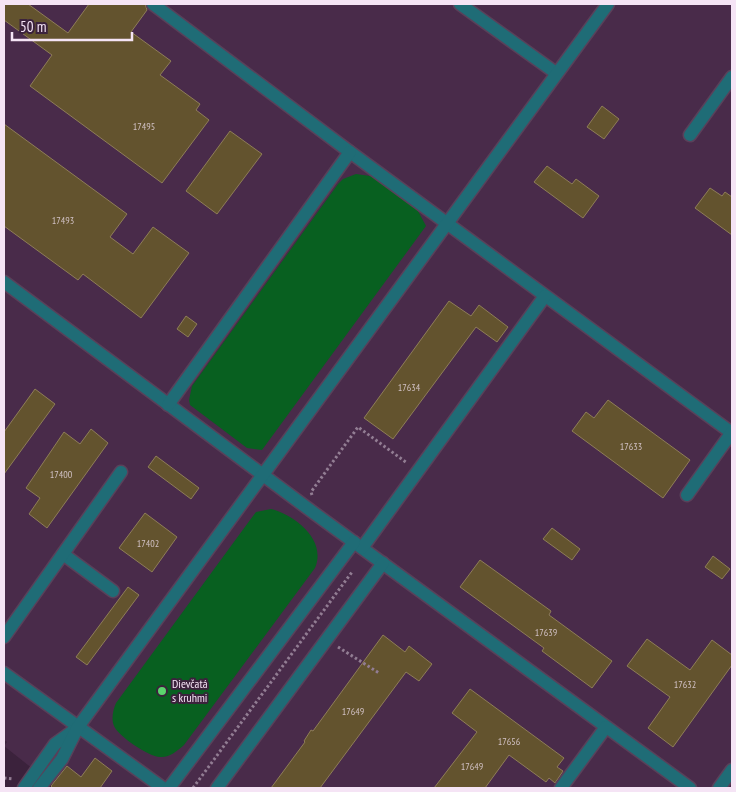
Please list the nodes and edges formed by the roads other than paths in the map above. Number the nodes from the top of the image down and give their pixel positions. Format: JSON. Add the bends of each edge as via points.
{"nodes":[{"id":1,"x":153,"y":4,"type":"edge"},
{"id":2,"x":460,"y":4,"type":"edge"},
{"id":3,"x":608,"y":4,"type":"edge"},
{"id":4,"x":556,"y":74,"type":"junction"},
{"id":5,"x":732,"y":77,"type":"edge"},
{"id":6,"x":690,"y":135,"type":"dead end"},
{"id":7,"x":350,"y":152,"type":"junction"},
{"id":8,"x":447,"y":223,"type":"junction"},
{"id":9,"x":4,"y":282,"type":"edge"},
{"id":10,"x":545,"y":296,"type":"junction"},
{"id":11,"x":168,"y":405,"type":"junction"},
{"id":12,"x":732,"y":432,"type":"edge"},
{"id":13,"x":121,"y":472,"type":"dead end"},
{"id":14,"x":263,"y":475,"type":"junction"},
{"id":15,"x":687,"y":495,"type":"dead end"},
{"id":16,"x":358,"y":545,"type":"junction"},
{"id":17,"x":63,"y":554,"type":"junction"},
{"id":18,"x":383,"y":563,"type":"junction"},
{"id":19,"x":113,"y":591,"type":"dead end"},
{"id":20,"x":4,"y":637,"type":"edge"},
{"id":21,"x":4,"y":673,"type":"edge"},
{"id":22,"x":78,"y":727,"type":"junction"},
{"id":23,"x":606,"y":727,"type":"junction"},
{"id":24,"x":732,"y":770,"type":"edge"},
{"id":25,"x":24,"y":788,"type":"edge"},
{"id":26,"x":39,"y":788,"type":"edge"},
{"id":27,"x":163,"y":788,"type":"edge"},
{"id":28,"x":169,"y":788,"type":"edge"},
{"id":29,"x":218,"y":788,"type":"edge"},
{"id":30,"x":561,"y":788,"type":"edge"},
{"id":31,"x":690,"y":788,"type":"edge"},
{"id":32,"x":719,"y":788,"type":"edge"}],
"edges":[{"from":1,"to":7,"type":"lane"},
{"from":2,"to":4,"type":"lane"},
{"from":3,"to":4,"type":"lane"},
{"from":4,"to":8,"type":"lane"},
{"from":5,"to":6,"type":"lane"},
{"from":7,"to":8,"type":"lane"},
{"from":7,"to":11,"type":"lane"},
{"from":8,"to":10,"type":"lane"},
{"from":8,"to":14,"type":"lane"},
{"from":9,"to":11,"type":"lane"},
{"from":10,"to":12,"type":"lane"},
{"from":10,"to":16,"type":"lane"},
{"from":11,"to":14,"type":"lane"},
{"from":12,"to":15,"type":"lane"},
{"from":13,"to":17,"type":"lane"},
{"from":14,"to":16,"type":"lane"},
{"from":14,"to":22,"type":"lane"},
{"from":16,"to":18,"type":"lane"},
{"from":16,"to":28,"type":"lane"},
{"from":17,"to":19,"type":"lane"},
{"from":17,"to":20,"type":"lane"},
{"from":18,"to":23,"type":"lane"},
{"from":18,"to":29,"type":"lane"},
{"from":21,"to":22,"type":"lane"},
{"from":22,"to":25,"type":"lane","via":[[55,744]]},
{"from":22,"to":26,"type":"lane","via":[[62,759]]},
{"from":22,"to":27,"type":"lane"},
{"from":23,"to":30,"type":"lane"},
{"from":23,"to":31,"type":"lane"},
{"from":24,"to":32,"type":"lane"}]}
